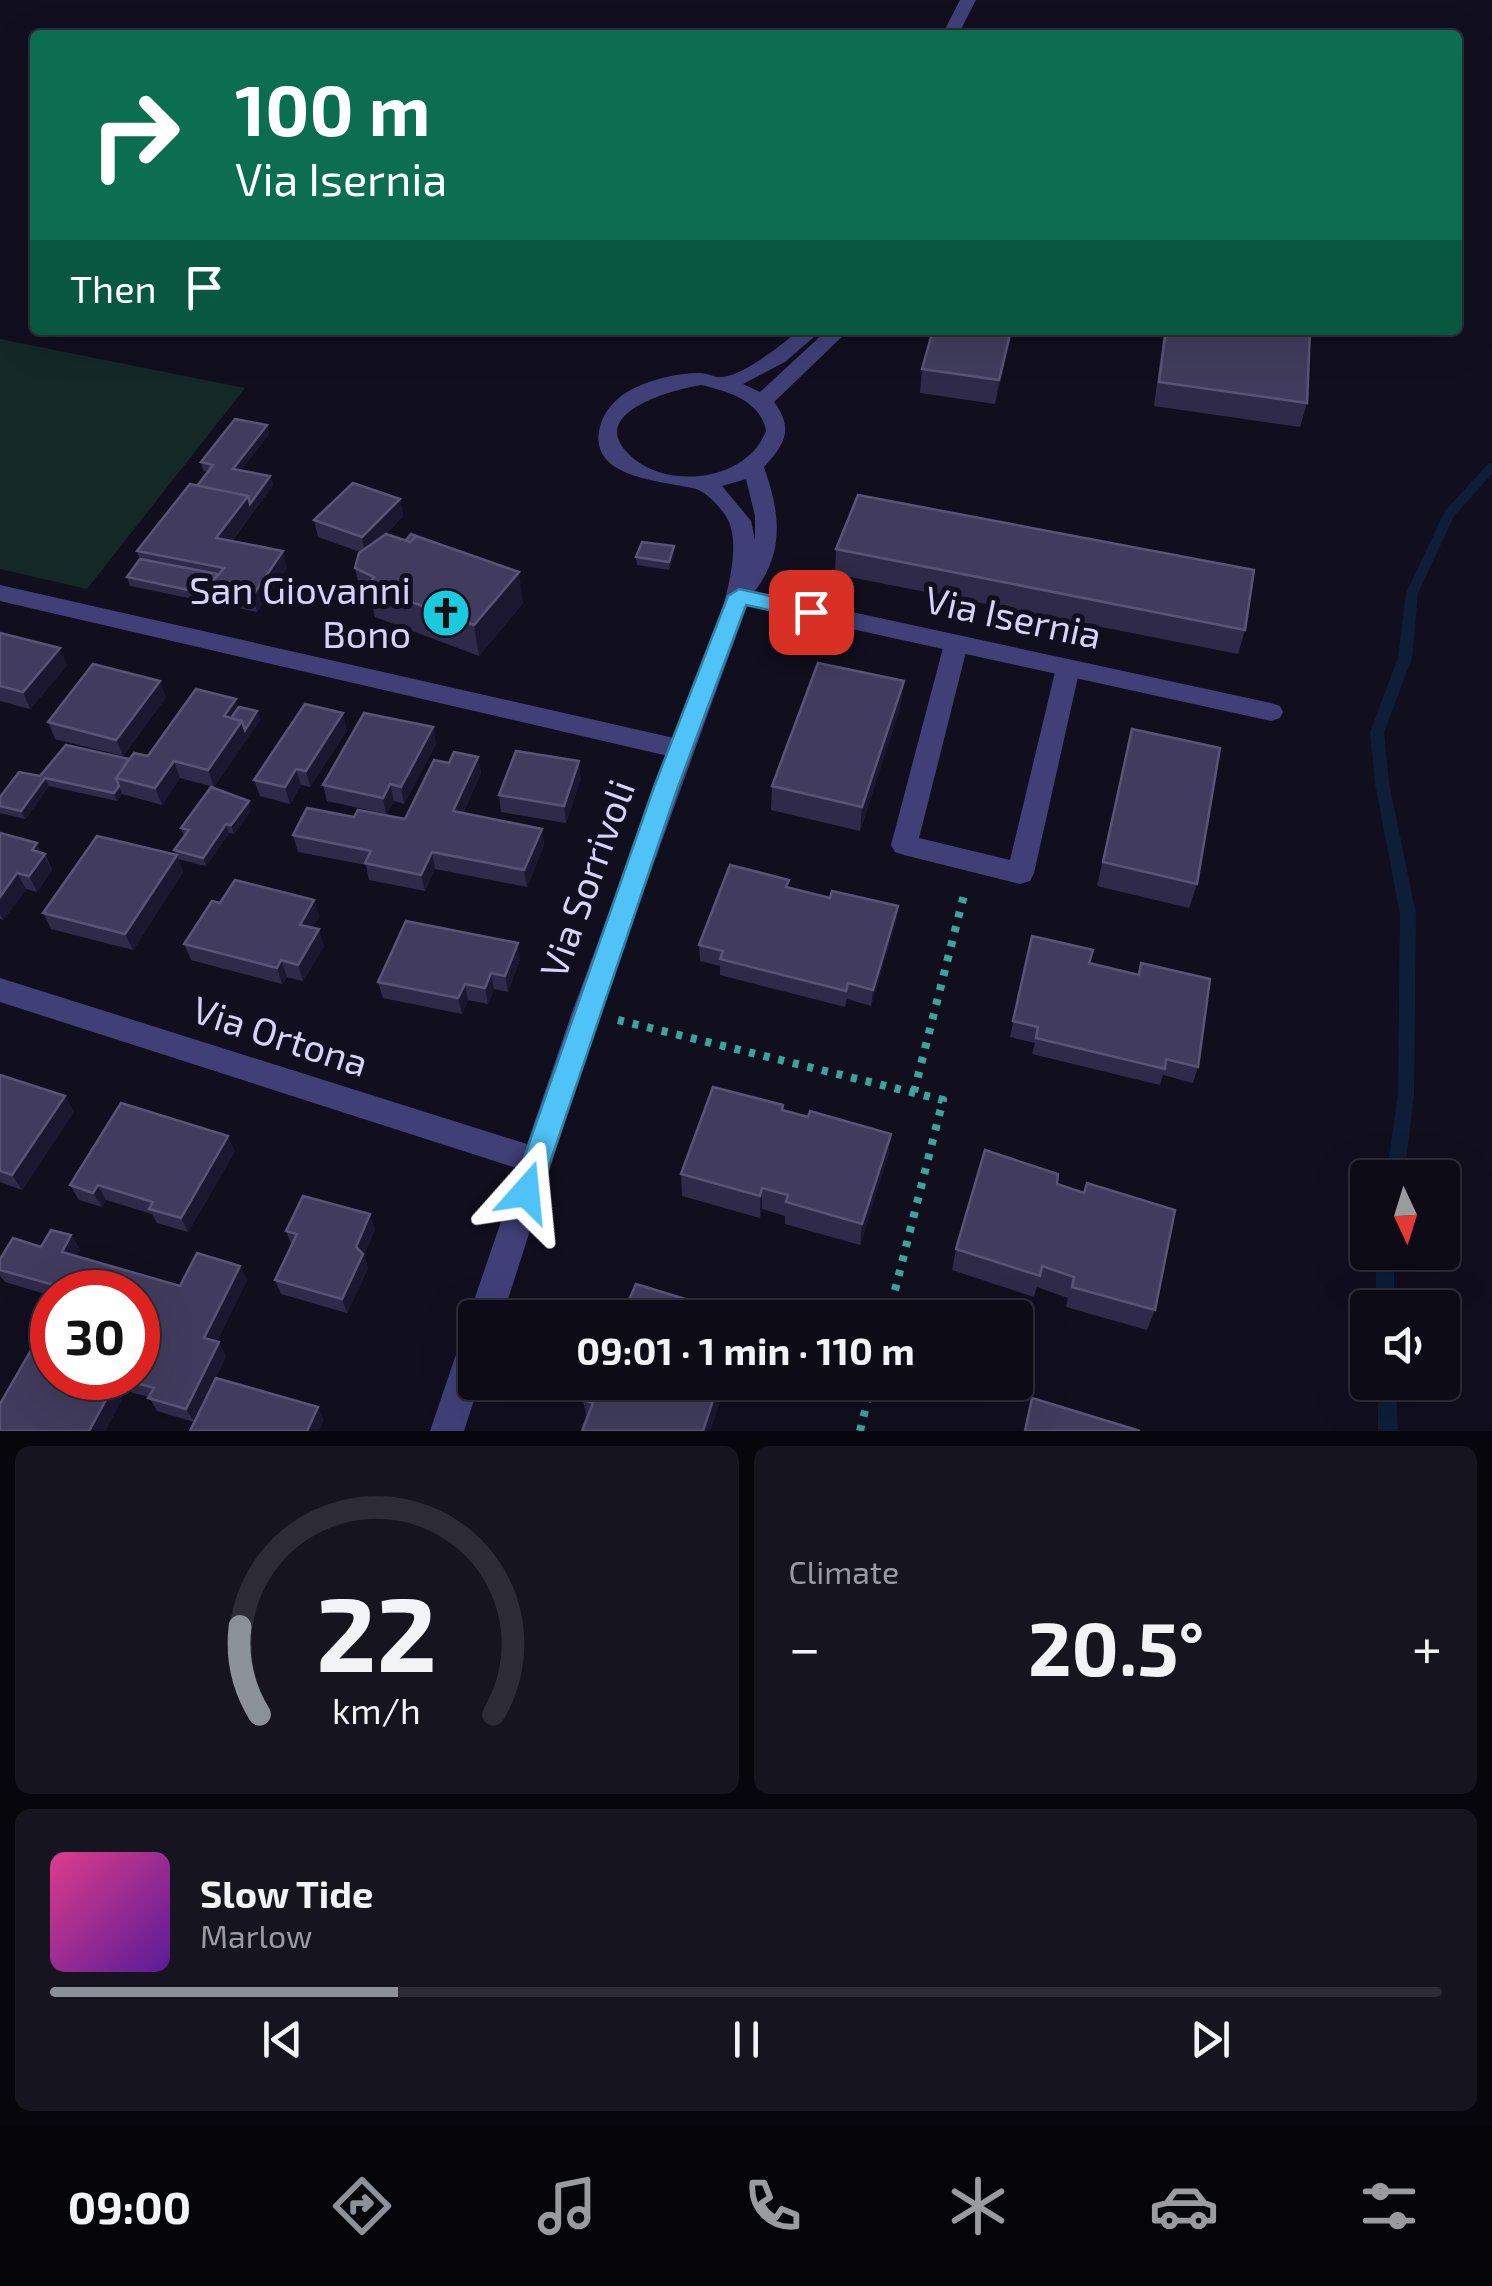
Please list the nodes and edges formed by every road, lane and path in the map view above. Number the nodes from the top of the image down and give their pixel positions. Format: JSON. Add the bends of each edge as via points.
{"nodes":[{"id":1,"x":968,"y":0,"type":"edge"},
{"id":2,"x":953,"y":30,"type":"edge"},
{"id":3,"x":806,"y":335,"type":"edge"},
{"id":4,"x":835,"y":335,"type":"edge"},
{"id":5,"x":728,"y":383,"type":"junction"},
{"id":6,"x":762,"y":401,"type":"junction"},
{"id":7,"x":753,"y":466,"type":"junction"},
{"id":8,"x":704,"y":482,"type":"junction"},
{"id":9,"x":0,"y":593,"type":"edge"},
{"id":10,"x":739,"y":596,"type":"junction"},
{"id":11,"x":956,"y":644,"type":"junction"},
{"id":12,"x":1068,"y":668,"type":"junction"},
{"id":13,"x":1271,"y":712,"type":"dead end"},
{"id":14,"x":680,"y":749,"type":"junction"},
{"id":15,"x":973,"y":862,"type":"junction"},
{"id":16,"x":0,"y":990,"type":"edge"},
{"id":17,"x":586,"y":1012,"type":"junction"},
{"id":18,"x":914,"y":1092,"type":"junction"},
{"id":19,"x":536,"y":1161,"type":"junction"},
{"id":20,"x":490,"y":1300,"type":"edge"},
{"id":21,"x":893,"y":1300,"type":"edge"},
{"id":22,"x":458,"y":1398,"type":"edge"},
{"id":23,"x":868,"y":1400,"type":"edge"},
{"id":24,"x":447,"y":1431,"type":"edge"},
{"id":25,"x":860,"y":1431,"type":"edge"}],
"edges":[{"from":1,"to":2,"type":"street"},
{"from":3,"to":5,"type":"street"},
{"from":4,"to":6,"type":"street"},
{"from":5,"to":6,"type":"street"},
{"from":5,"to":8,"type":"street","via":[[674,380],[648,387],[627,398],[608,431],[625,464],[647,476]]},
{"from":6,"to":7,"type":"street","via":[[774,416],[776,434]]},
{"from":7,"to":8,"type":"street"},
{"from":7,"to":10,"type":"street","via":[[770,520],[755,577]]},
{"from":8,"to":10,"type":"street","name":"Via Sorrivoli","via":[[737,510],[744,529]]},
{"from":9,"to":14,"type":"street"},
{"from":10,"to":11,"type":"street","name":"Via Isernia"},
{"from":10,"to":14,"type":"street","name":"Via Sorrivoli"},
{"from":11,"to":12,"type":"street","name":"Via Isernia"},
{"from":11,"to":15,"type":"street","via":[[904,845]]},
{"from":12,"to":13,"type":"street","name":"Via Isernia"},
{"from":12,"to":15,"type":"street","via":[[1020,872]]},
{"from":14,"to":17,"type":"street","name":"Via Sorrivoli"},
{"from":15,"to":18,"type":"path"},
{"from":16,"to":19,"type":"street","name":"Via Ortona"},
{"from":17,"to":18,"type":"path"},
{"from":17,"to":19,"type":"street","name":"Via Sorrivoli"},
{"from":18,"to":21,"type":"path","via":[[943,1100]]},
{"from":19,"to":20,"type":"street","name":"Via Sorrivoli"},
{"from":22,"to":24,"type":"street"},
{"from":23,"to":25,"type":"path"}]}
